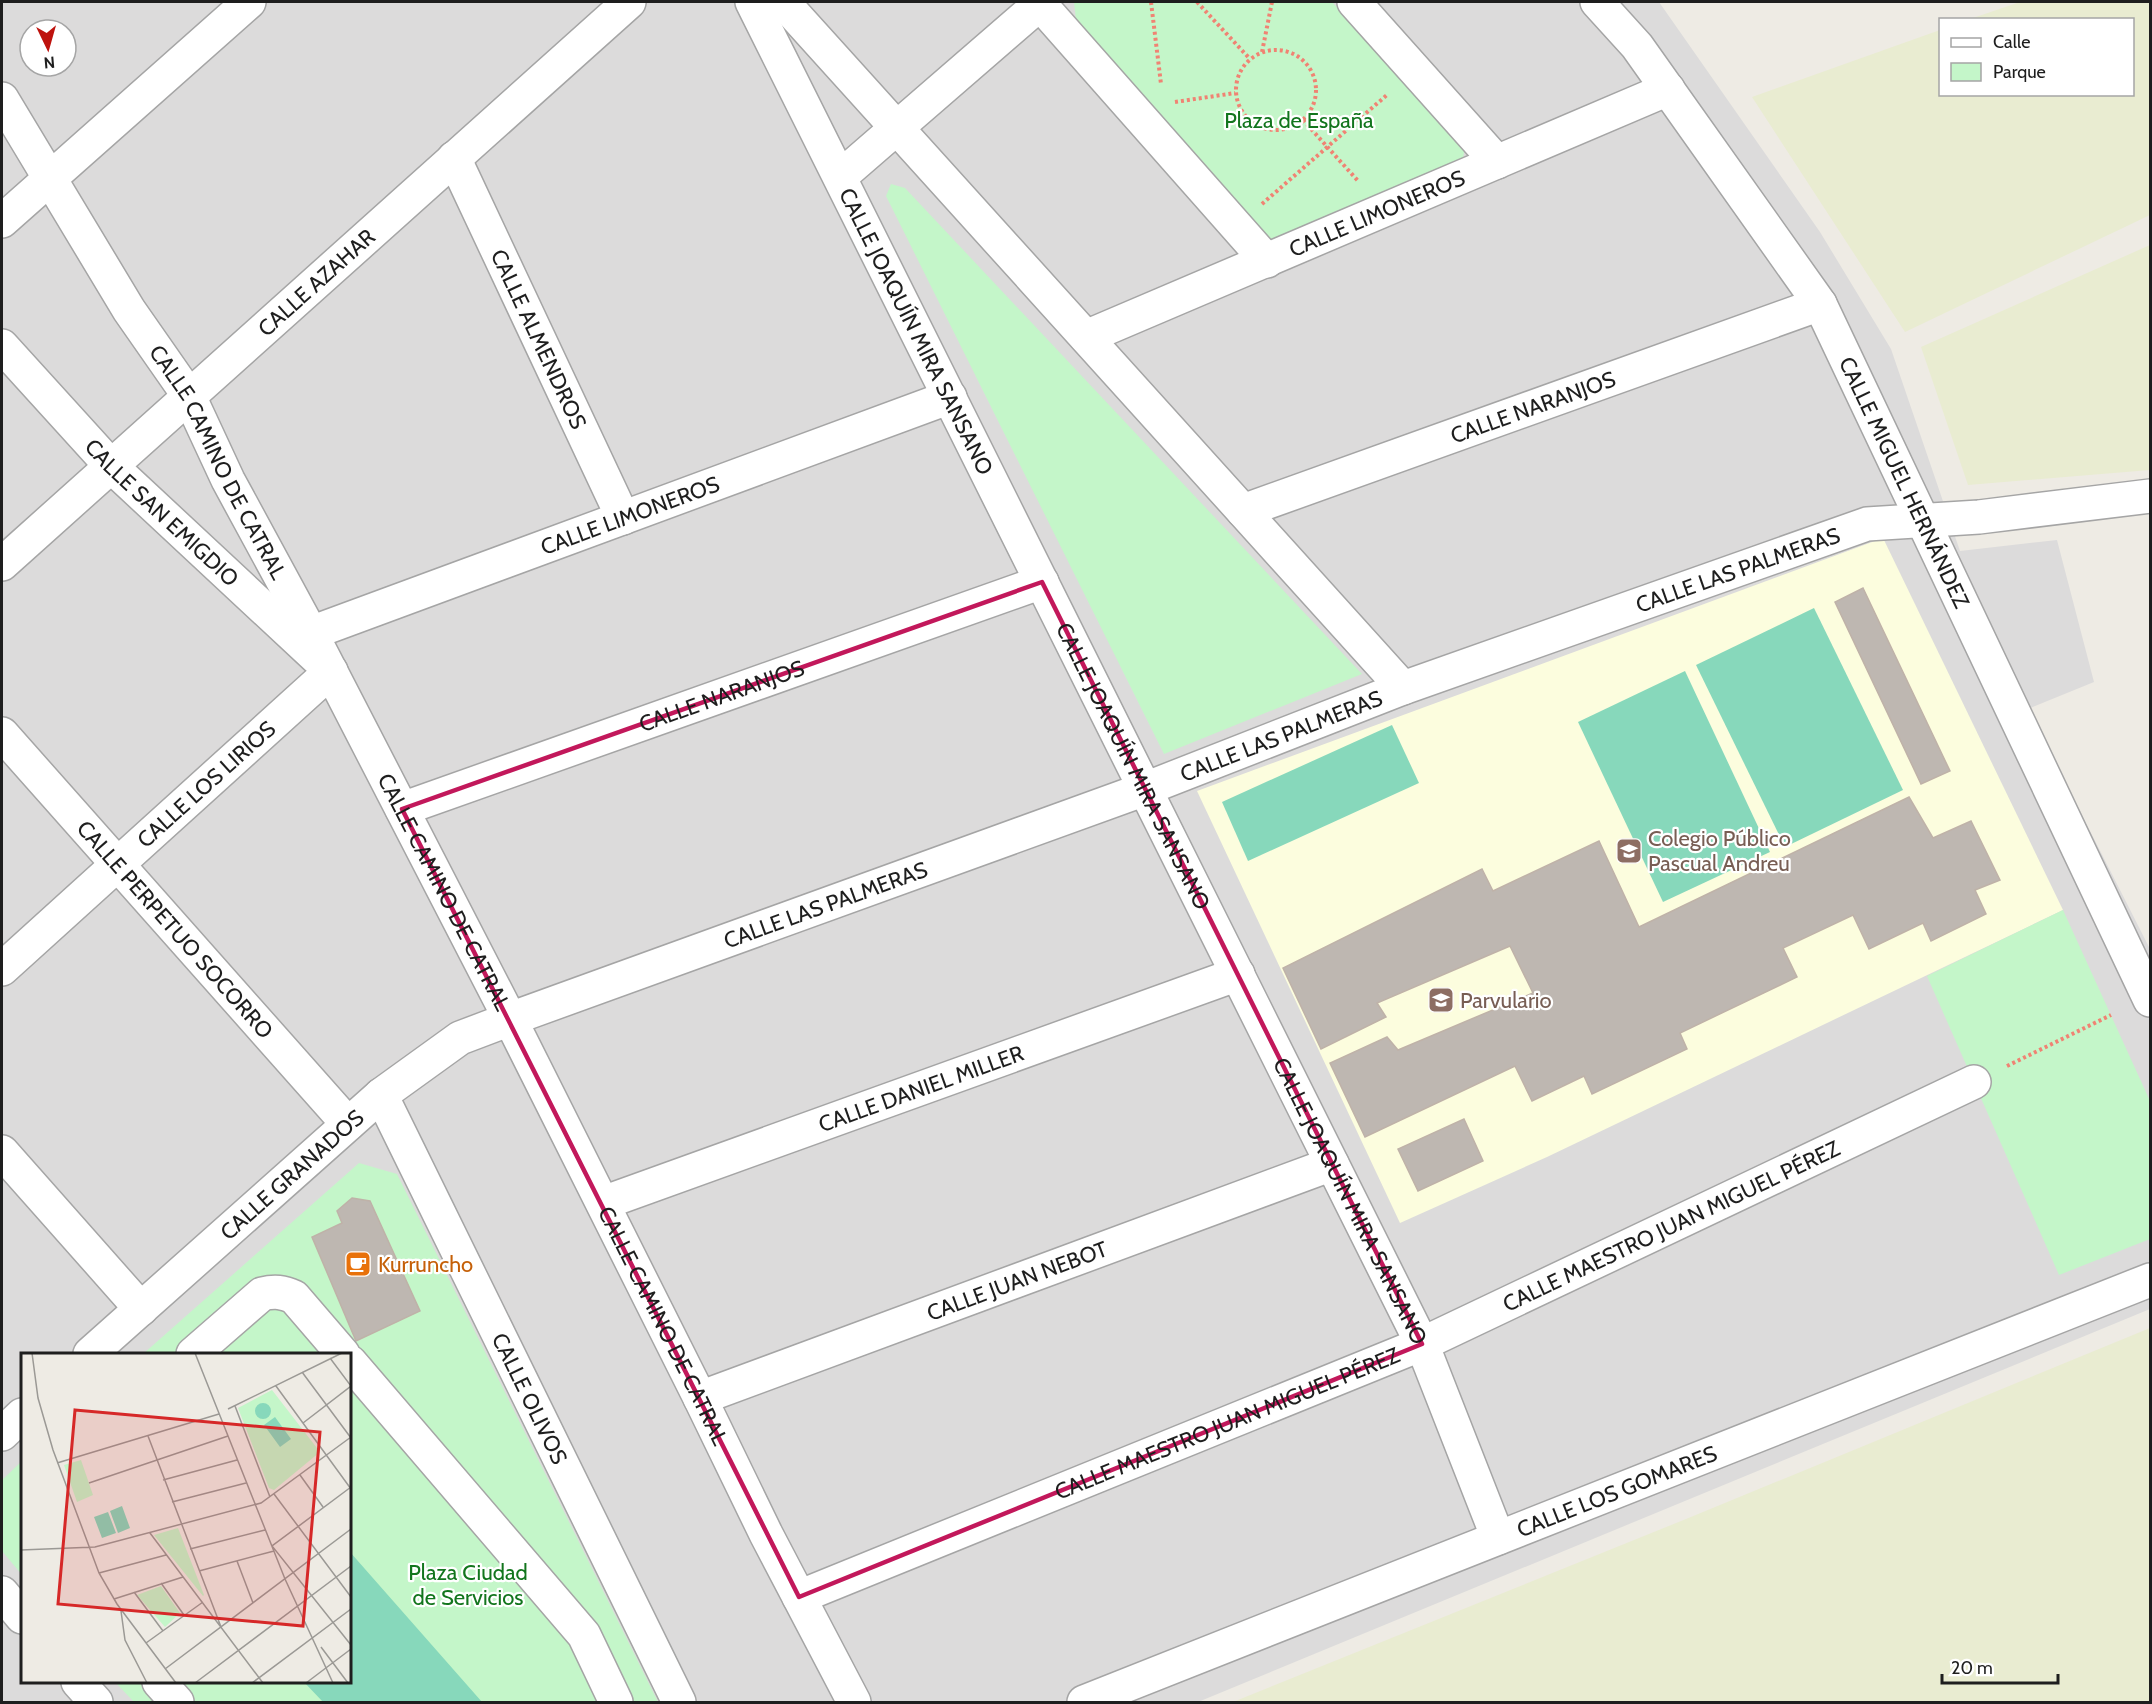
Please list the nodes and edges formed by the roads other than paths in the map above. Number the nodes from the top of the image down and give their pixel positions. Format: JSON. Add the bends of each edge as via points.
{"nodes":[{"id":1,"x":249,"y":2,"type":"edge"},
{"id":2,"x":629,"y":2,"type":"edge"},
{"id":3,"x":752,"y":2,"type":"edge"},
{"id":4,"x":783,"y":2,"type":"edge"},
{"id":5,"x":1354,"y":2,"type":"edge"},
{"id":6,"x":1597,"y":2,"type":"edge"},
{"id":7,"x":1041,"y":3,"type":"edge"},
{"id":8,"x":1668,"y":89,"type":"junction"},
{"id":9,"x":2,"y":99,"type":"edge"},
{"id":10,"x":897,"y":127,"type":"junction"},
{"id":11,"x":454,"y":158,"type":"junction"},
{"id":12,"x":1497,"y":162,"type":"junction"},
{"id":13,"x":840,"y":177,"type":"junction"},
{"id":14,"x":50,"y":179,"type":"junction"},
{"id":15,"x":2,"y":221,"type":"edge"},
{"id":16,"x":1267,"y":261,"type":"junction"},
{"id":17,"x":1820,"y":304,"type":"junction"},
{"id":18,"x":1086,"y":337,"type":"junction"},
{"id":19,"x":2,"y":346,"type":"edge"},
{"id":20,"x":189,"y":396,"type":"junction"},
{"id":21,"x":950,"y":397,"type":"junction"},
{"id":22,"x":111,"y":466,"type":"junction"},
{"id":23,"x":2151,"y":495,"type":"edge"},
{"id":24,"x":1243,"y":511,"type":"junction"},
{"id":25,"x":623,"y":518,"type":"junction"},
{"id":26,"x":1922,"y":521,"type":"junction"},
{"id":27,"x":2,"y":564,"type":"edge"},
{"id":28,"x":1042,"y":582,"type":"junction"},
{"id":29,"x":311,"y":633,"type":"junction"},
{"id":30,"x":331,"y":672,"type":"junction"},
{"id":31,"x":1403,"y":688,"type":"junction"},
{"id":32,"x":2,"y":734,"type":"edge"},
{"id":33,"x":1145,"y":789,"type":"junction"},
{"id":34,"x":402,"y":809,"type":"junction"},
{"id":35,"x":117,"y":864,"type":"junction"},
{"id":36,"x":2,"y":969,"type":"edge"},
{"id":37,"x":1238,"y":974,"type":"junction"},
{"id":38,"x":2151,"y":1000,"type":"edge"},
{"id":39,"x":510,"y":1019,"type":"junction"},
{"id":40,"x":1974,"y":1082,"type":"road end"},
{"id":41,"x":381,"y":1095,"type":"junction"},
{"id":42,"x":348,"y":1124,"type":"junction"},
{"id":43,"x":2,"y":1152,"type":"edge"},
{"id":44,"x":1332,"y":1164,"type":"junction"},
{"id":45,"x":603,"y":1203,"type":"junction"},
{"id":46,"x":2151,"y":1280,"type":"edge"},
{"id":47,"x":141,"y":1309,"type":"junction"},
{"id":48,"x":1422,"y":1344,"type":"junction"},
{"id":49,"x":91,"y":1353,"type":"edge"},
{"id":50,"x":194,"y":1353,"type":"edge"},
{"id":51,"x":342,"y":1353,"type":"edge"},
{"id":52,"x":351,"y":1363,"type":"edge"},
{"id":53,"x":700,"y":1398,"type":"junction"},
{"id":54,"x":21,"y":1416,"type":"edge"},
{"id":55,"x":2,"y":1434,"type":"edge"},
{"id":56,"x":1498,"y":1538,"type":"junction"},
{"id":57,"x":2,"y":1593,"type":"edge"},
{"id":58,"x":799,"y":1597,"type":"junction"},
{"id":59,"x":21,"y":1616,"type":"edge"},
{"id":60,"x":79,"y":1683,"type":"edge"},
{"id":61,"x":160,"y":1683,"type":"edge"},
{"id":62,"x":96,"y":1702,"type":"edge"},
{"id":63,"x":177,"y":1702,"type":"edge"},
{"id":64,"x":616,"y":1702,"type":"edge"},
{"id":65,"x":679,"y":1702,"type":"edge"},
{"id":66,"x":854,"y":1702,"type":"edge"},
{"id":67,"x":1084,"y":1702,"type":"edge"}],
"edges":[{"from":1,"to":14,"type":"street"},
{"from":2,"to":11,"type":"street","name":"CALLE AZAHAR"},
{"from":3,"to":13,"type":"street","name":"CALLE JOAQUÍN MIRA SANSANO"},
{"from":4,"to":10,"type":"street"},
{"from":5,"to":12,"type":"street"},
{"from":6,"to":8,"type":"street","name":"CALLE MIGUEL HERNÁNDEZ","via":[[1637,46]]},
{"from":7,"to":10,"type":"street"},
{"from":7,"to":16,"type":"street","via":[[1148,106],[1237,227]]},
{"from":8,"to":12,"type":"street","name":"CALLE LIMONEROS"},
{"from":8,"to":17,"type":"street","name":"CALLE MIGUEL HERNÁNDEZ"},
{"from":9,"to":14,"type":"street","name":"CALLE CAMINO DE CATRAL"},
{"from":10,"to":13,"type":"street"},
{"from":10,"to":18,"type":"street"},
{"from":11,"to":20,"type":"street","name":"CALLE AZAHAR"},
{"from":11,"to":25,"type":"street","name":"CALLE ALMENDROS"},
{"from":12,"to":16,"type":"street","name":"CALLE LIMONEROS"},
{"from":13,"to":21,"type":"street","name":"CALLE JOAQUÍN MIRA SANSANO"},
{"from":14,"to":15,"type":"street"},
{"from":14,"to":20,"type":"street","name":"CALLE CAMINO DE CATRAL","via":[[129,310]]},
{"from":16,"to":18,"type":"street","name":"CALLE LIMONEROS"},
{"from":17,"to":24,"type":"street","name":"CALLE NARANJOS"},
{"from":17,"to":26,"type":"street","name":"CALLE MIGUEL HERNÁNDEZ"},
{"from":18,"to":24,"type":"street"},
{"from":19,"to":22,"type":"street","name":"CALLE SAN EMIGDIO"},
{"from":20,"to":22,"type":"street","name":"CALLE AZAHAR"},
{"from":20,"to":29,"type":"street","name":"CALLE CAMINO DE CATRAL","via":[[228,480]]},
{"from":21,"to":25,"type":"street","name":"CALLE LIMONEROS"},
{"from":21,"to":28,"type":"street","name":"CALLE JOAQUÍN MIRA SANSANO"},
{"from":22,"to":27,"type":"street","name":"CALLE AZAHAR"},
{"from":22,"to":30,"type":"street","name":"CALLE SAN EMIGDIO"},
{"from":23,"to":26,"type":"street","name":"CALLE LAS PALMERAS"},
{"from":24,"to":31,"type":"street"},
{"from":25,"to":29,"type":"street","name":"CALLE LIMONEROS"},
{"from":26,"to":31,"type":"street","name":"CALLE LAS PALMERAS","via":[[1868,524]]},
{"from":26,"to":38,"type":"street","name":"CALLE MIGUEL HERNÁNDEZ"},
{"from":28,"to":33,"type":"street","name":"CALLE JOAQUÍN MIRA SANSANO"},
{"from":28,"to":34,"type":"street","name":"CALLE NARANJOS"},
{"from":29,"to":30,"type":"street","name":"CALLE CAMINO DE CATRAL"},
{"from":30,"to":34,"type":"street","name":"CALLE CAMINO DE CATRAL"},
{"from":30,"to":35,"type":"street","name":"CALLE LOS LIRIOS"},
{"from":31,"to":33,"type":"street","name":"CALLE LAS PALMERAS"},
{"from":32,"to":35,"type":"street","name":"CALLE PERPETUO SOCORRO"},
{"from":33,"to":37,"type":"street","name":"CALLE JOAQUÍN MIRA SANSANO"},
{"from":33,"to":39,"type":"street","name":"CALLE LAS PALMERAS"},
{"from":34,"to":39,"type":"street","name":"CALLE CAMINO DE CATRAL"},
{"from":35,"to":36,"type":"street","name":"CALLE LOS LIRIOS"},
{"from":35,"to":42,"type":"street","name":"CALLE PERPETUO SOCORRO"},
{"from":37,"to":44,"type":"street","name":"CALLE JOAQUÍN MIRA SANSANO"},
{"from":37,"to":45,"type":"street","name":"CALLE DANIEL MILLER"},
{"from":39,"to":41,"type":"street","name":"CALLE GRANADOS","via":[[460,1038]]},
{"from":39,"to":45,"type":"street","name":"CALLE CAMINO DE CATRAL"},
{"from":40,"to":48,"type":"street","name":"CALLE MAESTRO JUAN MIGUEL PÉREZ"},
{"from":41,"to":42,"type":"street","name":"CALLE GRANADOS"},
{"from":41,"to":65,"type":"street","name":"CALLE OLIVOS"},
{"from":42,"to":47,"type":"street","name":"CALLE GRANADOS"},
{"from":43,"to":47,"type":"street"},
{"from":44,"to":48,"type":"street","name":"CALLE JOAQUÍN MIRA SANSANO"},
{"from":44,"to":53,"type":"street","name":"CALLE JUAN NEBOT"},
{"from":45,"to":53,"type":"street","name":"CALLE CAMINO DE CATRAL"},
{"from":46,"to":56,"type":"street","name":"CALLE LOS GOMARES"},
{"from":47,"to":49,"type":"street","name":"CALLE GRANADOS"},
{"from":48,"to":56,"type":"street","name":"CALLE JOAQUÍN MIRA SANSANO"},
{"from":48,"to":58,"type":"street","name":"CALLE MAESTRO JUAN MIGUEL PÉREZ"},
{"from":50,"to":51,"type":"street","via":[[262,1294],[273,1292],[294,1297]]},
{"from":52,"to":64,"type":"street","via":[[584,1635]]},
{"from":53,"to":58,"type":"street","name":"CALLE CAMINO DE CATRAL"},
{"from":54,"to":55,"type":"street"},
{"from":56,"to":67,"type":"street","name":"CALLE LOS GOMARES"},
{"from":57,"to":59,"type":"street"},
{"from":58,"to":66,"type":"street","name":"CALLE CAMINO DE CATRAL"},
{"from":60,"to":62,"type":"street"},
{"from":61,"to":63,"type":"street"}]}
